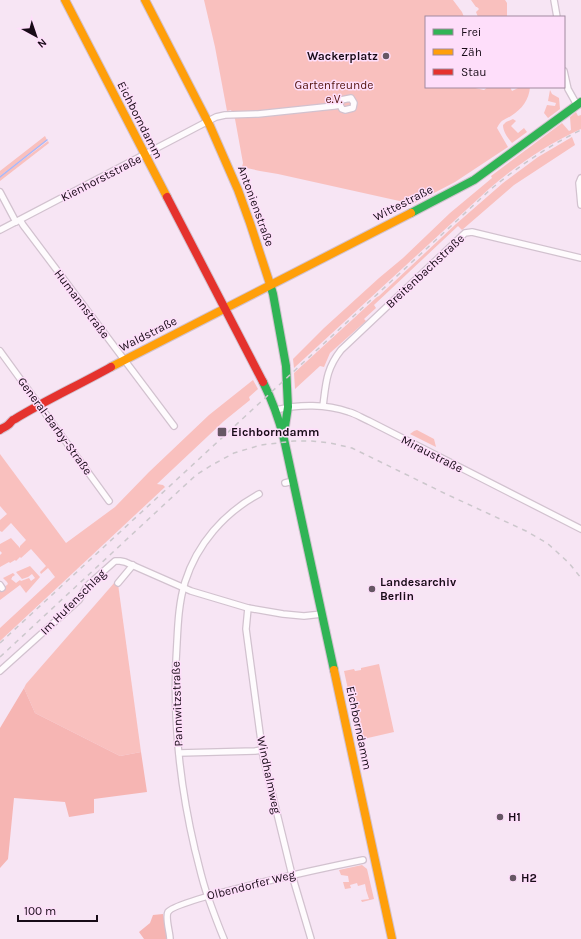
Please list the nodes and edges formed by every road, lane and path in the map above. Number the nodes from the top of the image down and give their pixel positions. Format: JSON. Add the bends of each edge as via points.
{"nodes":[{"id":1,"x":65,"y":0,"type":"edge"},
{"id":2,"x":144,"y":0,"type":"edge"},
{"id":3,"x":554,"y":0,"type":"edge"},
{"id":4,"x":557,"y":16,"type":"edge"},
{"id":5,"x":565,"y":76,"type":"edge"},
{"id":6,"x":579,"y":103,"type":"edge"},
{"id":7,"x":340,"y":105,"type":"dead end"},
{"id":8,"x":208,"y":121,"type":"junction"},
{"id":9,"x":145,"y":155,"type":"junction"},
{"id":10,"x":580,"y":180,"type":"edge"},
{"id":11,"x":0,"y":192,"type":"edge"},
{"id":12,"x":581,"y":205,"type":"edge"},
{"id":13,"x":18,"y":221,"type":"junction"},
{"id":14,"x":0,"y":230,"type":"edge"},
{"id":15,"x":581,"y":258,"type":"edge"},
{"id":16,"x":270,"y":284,"type":"junction"},
{"id":17,"x":224,"y":308,"type":"junction"},
{"id":18,"x":0,"y":351,"type":"edge"},
{"id":19,"x":124,"y":360,"type":"junction"},
{"id":20,"x":40,"y":406,"type":"junction"},
{"id":21,"x":323,"y":406,"type":"junction"},
{"id":22,"x":288,"y":407,"type":"junction"},
{"id":23,"x":276,"y":410,"type":"junction"},
{"id":24,"x":174,"y":426,"type":"dead end"},
{"id":25,"x":0,"y":430,"type":"edge"},
{"id":26,"x":283,"y":436,"type":"junction"},
{"id":27,"x":259,"y":494,"type":"dead end"},
{"id":28,"x":109,"y":501,"type":"dead end"},
{"id":29,"x":581,"y":529,"type":"edge"},
{"id":30,"x":133,"y":565,"type":"junction"},
{"id":31,"x":118,"y":583,"type":"dead end"},
{"id":32,"x":184,"y":588,"type":"junction"},
{"id":33,"x":248,"y":608,"type":"junction"},
{"id":34,"x":322,"y":614,"type":"junction"},
{"id":35,"x":0,"y":671,"type":"edge"},
{"id":36,"x":262,"y":750,"type":"junction"},
{"id":37,"x":179,"y":753,"type":"junction"},
{"id":38,"x":363,"y":860,"type":"dead end"},
{"id":39,"x":292,"y":875,"type":"junction"},
{"id":40,"x":208,"y":896,"type":"junction"},
{"id":41,"x":170,"y":939,"type":"edge"},
{"id":42,"x":224,"y":939,"type":"edge"},
{"id":43,"x":311,"y":939,"type":"edge"},
{"id":44,"x":392,"y":939,"type":"edge"}],
"edges":[{"from":1,"to":9,"type":"main road","name":"Eichborndamm"},
{"from":2,"to":8,"type":"main road","name":"Antonienstraße"},
{"from":3,"to":4,"type":"street"},
{"from":5,"to":6,"type":"street","via":[[568,89]]},
{"from":6,"to":16,"type":"main road","name":"Wittestraße","via":[[474,180]]},
{"from":7,"to":8,"type":"street","name":"Kienhorststraße","via":[[229,115]]},
{"from":8,"to":9,"type":"street","name":"Kienhorststraße"},
{"from":8,"to":16,"type":"main road","name":"Antonienstraße","via":[[248,216]]},
{"from":9,"to":13,"type":"street","name":"Kienhorststraße"},
{"from":9,"to":17,"type":"main road","name":"Eichborndamm"},
{"from":10,"to":12,"type":"street"},
{"from":11,"to":13,"type":"street"},
{"from":13,"to":14,"type":"street","name":"Kienhorststraße"},
{"from":13,"to":19,"type":"street","name":"Humannstraße"},
{"from":15,"to":21,"type":"street","name":"Breitenbachstraße","via":[[472,232],[465,233],[341,350],[327,376]]},
{"from":16,"to":17,"type":"main road","name":"Wittestraße"},
{"from":16,"to":22,"type":"main road","name":"Antonienstraße","via":[[286,366]]},
{"from":17,"to":19,"type":"main road","name":"Waldstraße"},
{"from":17,"to":23,"type":"main road","name":"Eichborndamm"},
{"from":18,"to":20,"type":"street","name":"General-Barby-Straße"},
{"from":19,"to":20,"type":"main road","name":"Waldstraße","via":[[82,383],[76,389]]},
{"from":19,"to":24,"type":"street","name":"Humannstraße"},
{"from":20,"to":25,"type":"main road","name":"Waldstraße"},
{"from":20,"to":28,"type":"street","name":"General-Barby-Straße"},
{"from":21,"to":22,"type":"street","name":"Miraustraße"},
{"from":21,"to":29,"type":"street","name":"Miraustraße","via":[[356,415]]},
{"from":22,"to":23,"type":"street","name":"Miraustraße"},
{"from":22,"to":26,"type":"main road","name":"Antonienstraße"},
{"from":23,"to":26,"type":"main road","name":"Eichborndamm"},
{"from":26,"to":34,"type":"main road","name":"Eichborndamm","via":[[289,482]]},
{"from":27,"to":32,"type":"street","name":"Pannwitzstraße","via":[[234,510],[210,535],[195,559]]},
{"from":30,"to":31,"type":"street","name":"Im Hufenschlag"},
{"from":30,"to":32,"type":"street","name":"Im Hufenschlag"},
{"from":30,"to":35,"type":"street","name":"Im Hufenschlag","via":[[115,561],[87,586],[78,600]]},
{"from":32,"to":33,"type":"street","name":"Im Hufenschlag"},
{"from":32,"to":37,"type":"street","name":"Pannwitzstraße","via":[[175,662]]},
{"from":33,"to":34,"type":"street","name":"Im Hufenschlag","via":[[304,616]]},
{"from":33,"to":36,"type":"street","name":"Windhalmweg","via":[[246,630]]},
{"from":34,"to":44,"type":"main road","name":"Eichborndamm"},
{"from":36,"to":37,"type":"street"},
{"from":36,"to":39,"type":"street","name":"Windhalmweg"},
{"from":37,"to":40,"type":"street","name":"Pannwitzstraße","via":[[191,832]]},
{"from":38,"to":39,"type":"street","name":"Olbendorfer Weg"},
{"from":39,"to":40,"type":"street","name":"Olbendorfer Weg"},
{"from":39,"to":43,"type":"street","name":"Windhalmweg"},
{"from":40,"to":41,"type":"street","name":"Olbendorfer Weg","via":[[180,905],[168,912]]},
{"from":40,"to":42,"type":"street","name":"Pannwitzstraße"}]}
